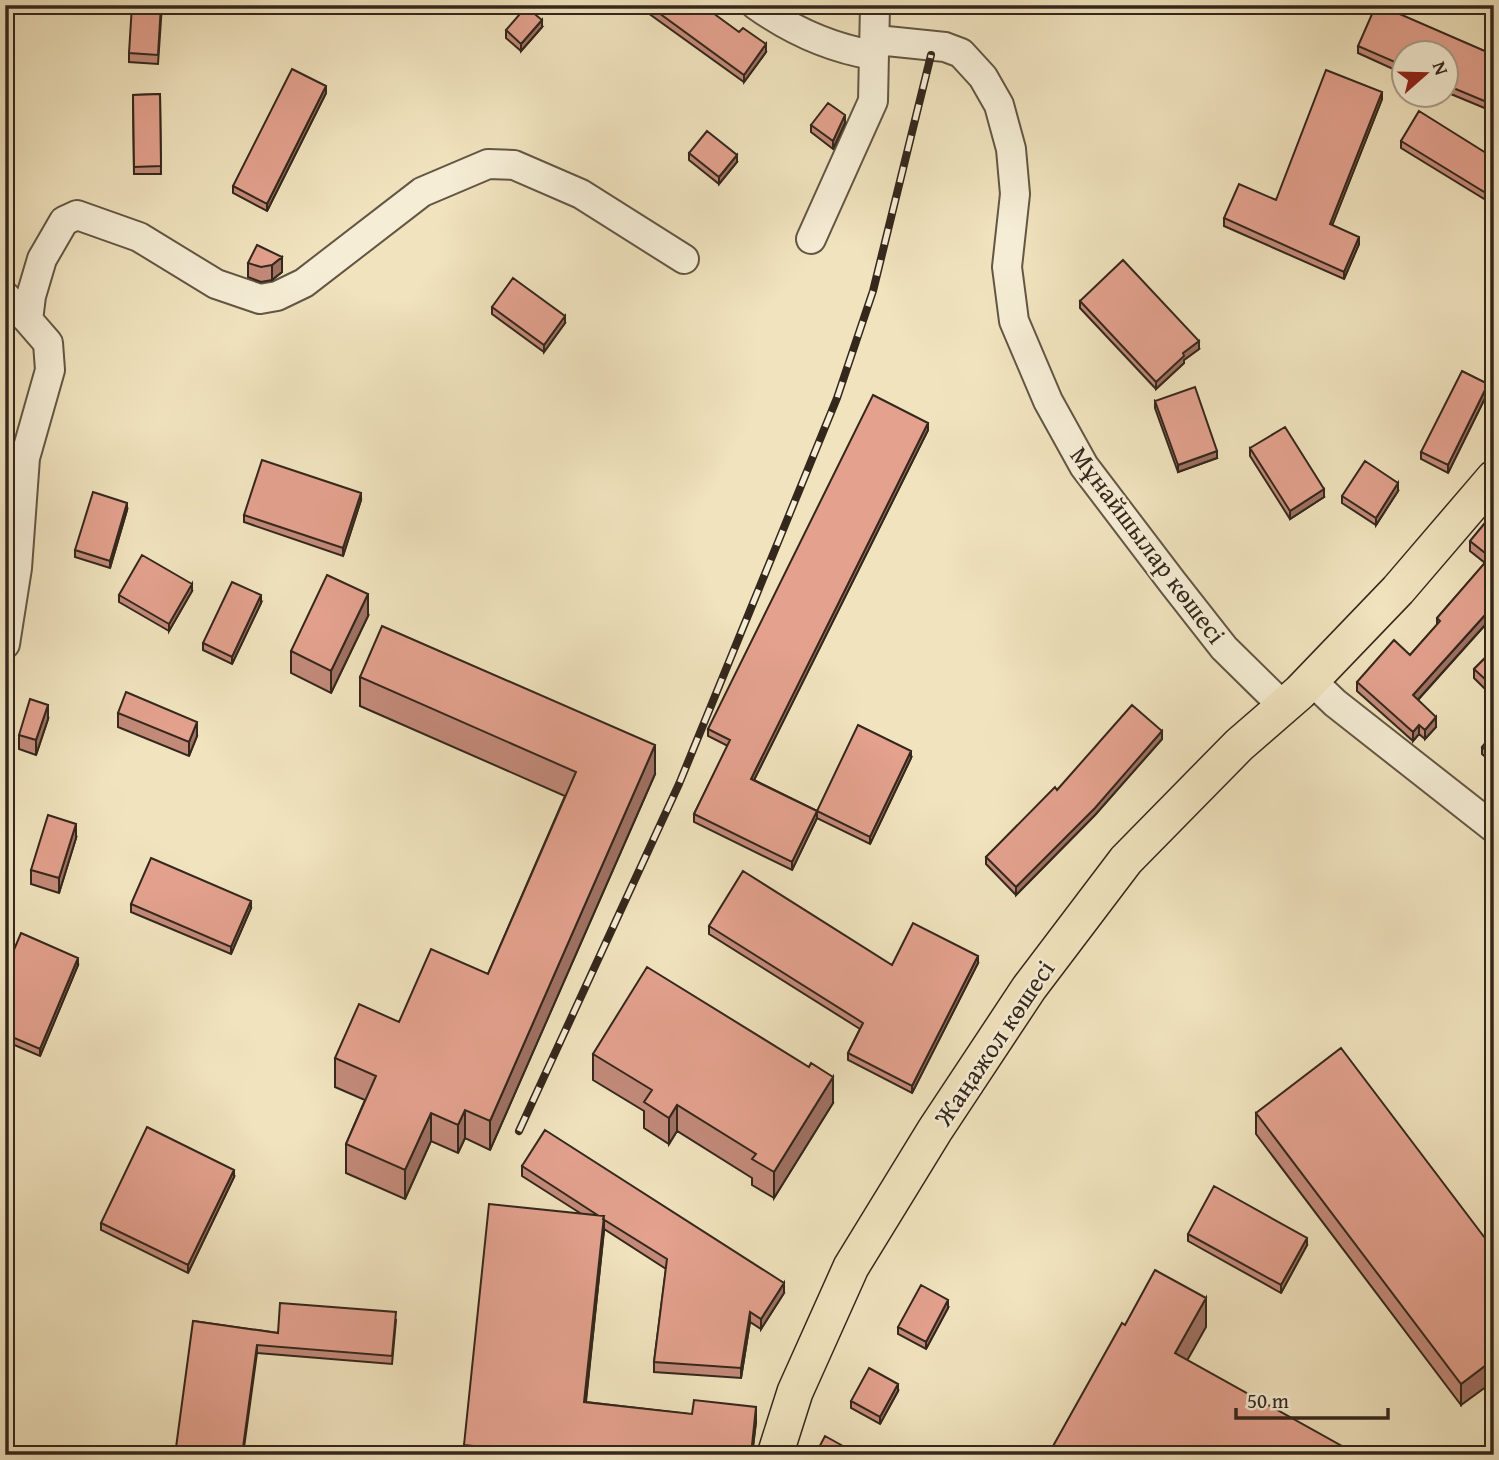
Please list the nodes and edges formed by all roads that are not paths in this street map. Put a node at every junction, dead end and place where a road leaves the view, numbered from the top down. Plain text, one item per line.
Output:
1 (756, 5) edge
2 (875, 5) edge
3 (875, 48) junction
4 (811, 239) dead end
5 (684, 259) dead end
6 (21, 304) edge
7 (1494, 478) edge
8 (5, 644) edge
9 (1298, 693) junction
10 (1494, 828) edge
11 (775, 1455) edge

1 - 3 street, Мұнайшылар көшесі
2 - 3 street
3 - 4 street
3 - 9 street, Мұнайшылар көшесі
5 - 6 street
6 - 8 street
7 - 9 main road, Жаңажол көшесі
9 - 10 street, Мұнайшылар көшесі
9 - 11 main road, Жаңажол көшесі

